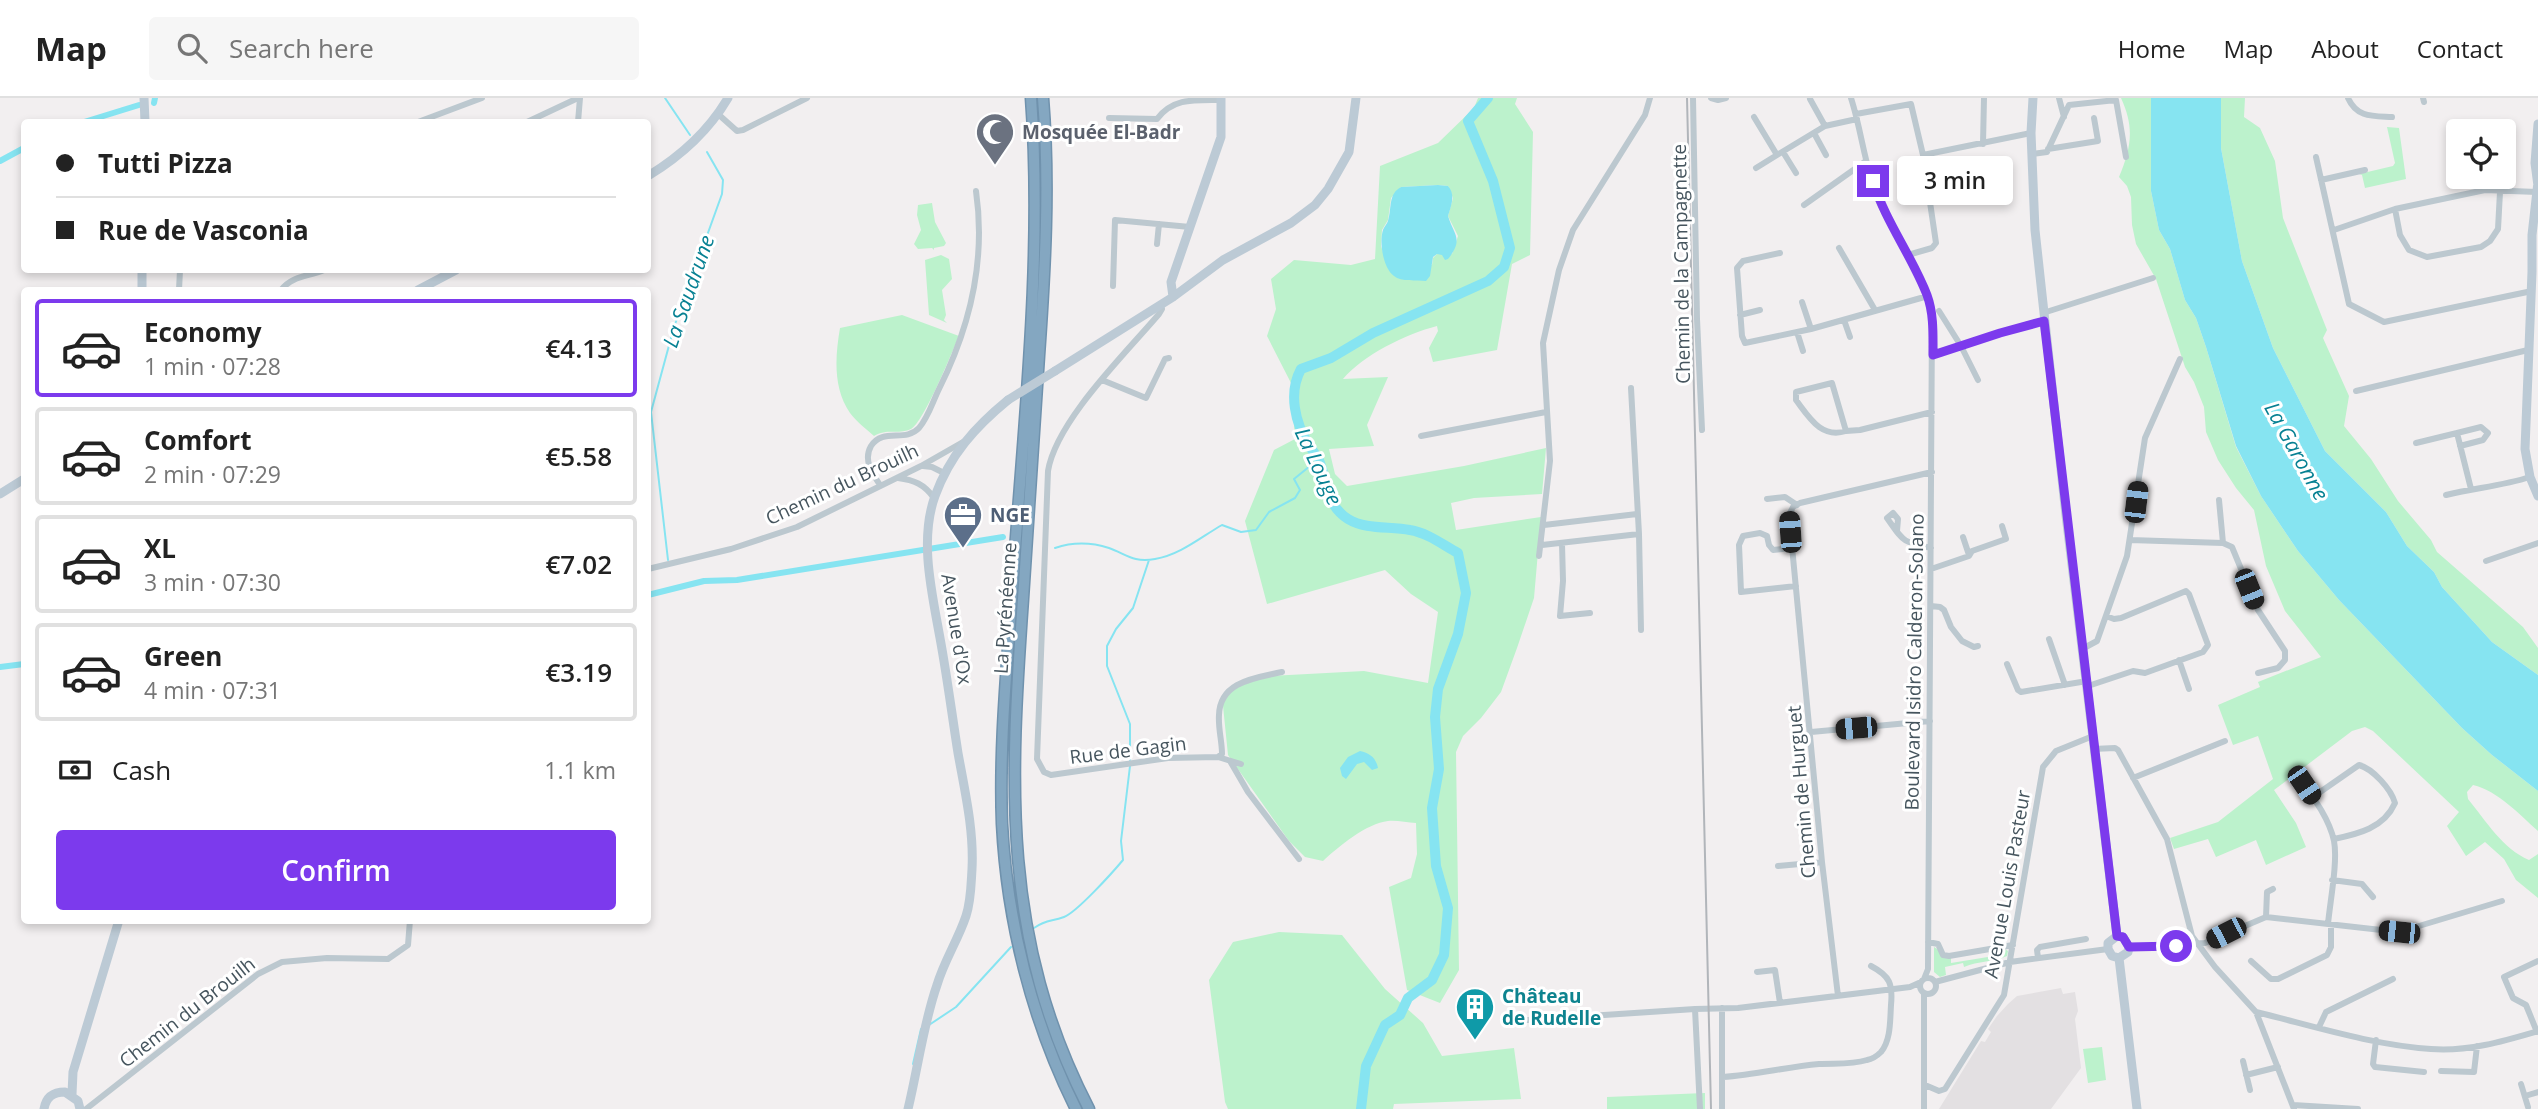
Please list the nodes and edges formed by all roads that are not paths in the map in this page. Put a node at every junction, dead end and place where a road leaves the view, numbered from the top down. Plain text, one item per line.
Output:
1 (144, 98) edge
2 (482, 98) edge
3 (579, 98) edge
4 (728, 98) edge
5 (807, 98) edge
6 (1031, 98) edge
7 (1043, 98) edge
8 (1356, 98) edge
9 (1650, 98) edge
10 (1693, 98) edge
11 (1711, 98) edge
12 (1726, 98) edge
13 (1851, 98) edge
14 (1984, 98) edge
15 (2033, 98) edge
16 (2059, 98) edge
17 (2348, 98) edge
18 (1221, 99) edge
19 (1810, 99) edge
20 (718, 114) junction
21 (1857, 116) junction
22 (1754, 117) dead end
23 (2064, 117) junction
24 (2392, 117) dead end
25 (1109, 118) dead end
26 (2094, 118) dead end
27 (145, 119) edge
28 (426, 119) edge
29 (534, 119) edge
30 (578, 119) edge
31 (2538, 124) edge
32 (1825, 126) junction
33 (2031, 133) junction
34 (1814, 134) junction
35 (1983, 144) junction
36 (2048, 149) junction
37 (1780, 154) junction
38 (2032, 154) junction
39 (1826, 155) dead end
40 (1923, 155) junction
41 (2126, 157) dead end
42 (2316, 157) dead end
43 (1866, 161) junction
44 (1756, 168) dead end
45 (2365, 170) dead end
46 (1796, 173) dead end
47 (651, 174) edge
48 (2321, 180) junction
49 (2538, 187) edge
50 (976, 191) dead end
51 (2500, 192) junction
52 (1804, 205) dead end
53 (2395, 209) junction
54 (1159, 224) junction
55 (1191, 227) junction
56 (2334, 230) junction
57 (1157, 244) dead end
58 (1839, 248) dead end
59 (1780, 253) dead end
60 (1908, 255) junction
61 (318, 273) edge
62 (450, 273) edge
63 (2153, 278) dead end
64 (1113, 286) dead end
65 (284, 287) edge
66 (424, 287) edge
67 (2532, 291) junction
68 (1928, 296) junction
69 (1173, 297) junction
70 (1802, 302) dead end
71 (1161, 305) junction
72 (1760, 310) dead end
73 (1875, 310) junction
74 (1939, 311) dead end
75 (1740, 315) junction
76 (2044, 317) junction
77 (1843, 320) junction
78 (1811, 329) junction
79 (1797, 332) junction
80 (1850, 337) dead end
81 (1961, 346) junction
82 (2528, 350) junction
83 (1803, 351) dead end
84 (1933, 355) junction
85 (1169, 358) dead end
86 (2180, 359) dead end
87 (1102, 380) junction
88 (1978, 380) dead end
89 (1631, 388) dead end
90 (2356, 391) dead end
91 (1546, 412) junction
92 (1932, 412) junction
93 (1702, 430) dead end
94 (1846, 431) junction
95 (2457, 433) junction
96 (1421, 436) dead end
97 (965, 440) junction
98 (2416, 443) dead end
99 (2460, 446) junction
100 (921, 466) junction
101 (1932, 472) junction
102 (943, 477) junction
103 (2530, 477) junction
104 (896, 478) junction
105 (21, 481) edge
106 (880, 485) junction
107 (925, 486) junction
108 (21, 487) edge
109 (2471, 489) junction
110 (2446, 495) dead end
111 (0, 496) edge
112 (2538, 496) edge
113 (934, 498) junction
114 (1767, 499) dead end
115 (2219, 500) dead end
116 (1795, 506) junction
117 (1637, 514) junction
118 (1544, 525) junction
119 (2002, 526) dead end
120 (1897, 531) dead end
121 (1639, 534) junction
122 (1963, 537) dead end
123 (2130, 540) junction
124 (2223, 542) junction
125 (2538, 543) edge
126 (1562, 544) junction
127 (1542, 545) junction
128 (1791, 548) junction
129 (1931, 548) junction
130 (1539, 556) dead end
131 (1969, 556) junction
132 (2486, 561) dead end
133 (651, 568) edge
134 (1931, 569) junction
135 (1796, 586) junction
136 (1931, 597) junction
137 (1941, 597) dead end
138 (1931, 606) junction
139 (1590, 613) dead end
140 (2106, 616) junction
141 (1641, 630) dead end
142 (2049, 639) dead end
143 (1978, 646) dead end
144 (2084, 648) junction
145 (2179, 660) junction
146 (2007, 664) dead end
147 (1282, 672) dead end
148 (2258, 673) dead end
149 (2088, 684) junction
150 (2064, 685) junction
151 (2189, 689) dead end
152 (1930, 721) junction
153 (1811, 732) junction
154 (2093, 736) junction
155 (2225, 741) dead end
156 (2093, 748) junction
157 (1218, 757) junction
158 (1230, 761) junction
159 (1241, 764) dead end
160 (2296, 773) dead end
161 (2133, 778) junction
162 (2313, 797) junction
163 (2334, 839) junction
164 (1298, 859) dead end
165 (1822, 862) junction
166 (1778, 866) dead end
167 (2332, 880) junction
168 (2273, 889) dead end
169 (2373, 897) dead end
170 (2502, 901) dead end
171 (2266, 917) junction
172 (117, 924) edge
173 (410, 924) edge
174 (2330, 924) junction
175 (2117, 936) junction
176 (2086, 939) dead end
177 (1928, 942) junction
178 (2196, 943) junction
179 (2013, 946) junction
180 (2129, 947) junction
181 (2108, 949) junction
182 (2038, 958) junction
183 (2119, 958) junction
184 (2251, 961) dead end
185 (2538, 961) edge
186 (2010, 962) junction
187 (1871, 967) dead end
188 (1757, 972) dead end
189 (2393, 979) dead end
190 (1928, 985) junction
191 (1891, 989) junction
192 (1839, 996) junction
193 (1780, 1003) junction
194 (1721, 1008) junction
195 (1695, 1009) junction
196 (2256, 1012) junction
197 (1514, 1021) dead end
198 (2319, 1027) junction
199 (2537, 1031) edge
200 (2376, 1040) junction
201 (2477, 1046) junction
202 (2243, 1061) dead end
203 (2278, 1067) junction
204 (2441, 1071) dead end
205 (73, 1072) junction
206 (2424, 1072) dead end
207 (2246, 1075) junction
208 (1723, 1077) junction
209 (2521, 1084) dead end
210 (1925, 1085) junction
211 (2250, 1090) dead end
212 (2538, 1091) edge
213 (59, 1092) junction
214 (2525, 1096) junction
215 (81, 1104) edge
216 (2294, 1107) edge
217 (2528, 1107) dead end
218 (44, 1109) edge
219 (908, 1109) edge
220 (1076, 1109) edge
221 (1089, 1109) edge
222 (1700, 1109) edge
223 (1722, 1109) edge
224 (1924, 1109) edge
225 (2137, 1109) edge
226 (2344, 1109) edge
227 (2358, 1109) edge

1 - 27 street
2 - 28 street
3 - 29 street
3 - 30 street
4 - 20 street
5 - 20 street
6 - 220 highway, La Pyrénéenne
7 - 221 highway, La Pyrénéenne
8 - 69 street, Avenue d'Ox
9 - 91 street
10 - 93 street, Chemin de la Campagnette
11 - 12 street
13 - 21 street, Boulevard Isidro Calderon-Solano
14 - 35 street
15 - 33 street
16 - 23 street
17 - 24 street
18 - 25 street
18 - 55 street
19 - 32 street
20 - 47 street
21 - 32 street
21 - 40 street
21 - 43 street, Boulevard Isidro Calderon-Solano
22 - 37 street
23 - 36 street
23 - 41 street
26 - 36 street
31 - 49 street
32 - 34 street
33 - 35 street
33 - 38 street
34 - 37 street
34 - 39 street
35 - 40 street
36 - 38 street
37 - 44 street
37 - 46 street
38 - 76 street
40 - 60 street
42 - 48 street
43 - 52 street
43 - 60 street, Boulevard Isidro Calderon-Solano
45 - 48 street
48 - 56 street
49 - 51 street
49 - 67 street
50 - 106 street
51 - 53 street
51 - 53 street
53 - 56 street
54 - 55 street
54 - 57 street
54 - 64 street
55 - 69 street
56 - 67 street
58 - 73 street
59 - 75 street
60 - 68 street, Boulevard Isidro Calderon-Solano
61 - 65 street
62 - 66 street
63 - 76 street
67 - 82 street
68 - 73 street
68 - 84 street, Boulevard Isidro Calderon-Solano
69 - 71 street, Avenue d'Ox
70 - 78 street
71 - 87 street, Rue de Gagin
71 - 97 street, Avenue d'Ox, bridge
72 - 75 street
73 - 77 street
74 - 81 street
75 - 79 street
76 - 81 street
76 - 144 street
77 - 78 street
77 - 80 street
78 - 79 street
79 - 83 street
81 - 84 street
81 - 88 street
82 - 90 street
82 - 103 street
84 - 92 street, Boulevard Isidro Calderon-Solano
85 - 87 street
86 - 123 street
87 - 157 street, Rue de Gagin
89 - 117 street
91 - 96 street
91 - 118 street
92 - 94 street
92 - 101 street, Boulevard Isidro Calderon-Solano
94 - 94 street
95 - 98 street
95 - 99 street
95 - 99 street
97 - 100 street, Chemin du Brouilh
97 - 102 street, Avenue d'Ox
99 - 109 street
100 - 102 street
100 - 104 street, Chemin du Brouilh
101 - 116 street
101 - 129 street, Boulevard Isidro Calderon-Solano
102 - 107 street
102 - 113 street, Avenue d'Ox
103 - 109 street
103 - 112 street
104 - 106 street, Chemin du Brouilh
104 - 107 street
105 - 111 street
106 - 133 street, Chemin du Brouilh
107 - 113 street
108 - 111 street
109 - 110 street
113 - 219 street, Avenue d'Ox
114 - 116 street
115 - 124 street
116 - 128 street, Chemin de Hurguet
117 - 118 street
117 - 121 street
118 - 127 street
119 - 131 street
120 - 129 street
121 - 126 street
121 - 141 street
122 - 131 street
123 - 124 street
123 - 140 street
124 - 148 street
125 - 132 street
126 - 127 street
126 - 139 street
127 - 130 street
128 - 135 street, Chemin de Hurguet
128 - 135 street
129 - 134 street, Boulevard Isidro Calderon-Solano
131 - 134 street
134 - 136 street, Boulevard Isidro Calderon-Solano
135 - 153 street, Chemin de Hurguet
136 - 137 street
136 - 138 street, Boulevard Isidro Calderon-Solano
138 - 143 street
138 - 152 street, Boulevard Isidro Calderon-Solano
140 - 144 street
140 - 145 street
142 - 150 street
144 - 149 street
145 - 149 street
145 - 151 street
146 - 150 street
147 - 157 street
149 - 150 street
149 - 154 street
152 - 153 street
152 - 177 street, Boulevard Isidro Calderon-Solano
153 - 165 street, Chemin de Hurguet
154 - 156 street
154 - 179 street, Avenue Louis Pasteur
155 - 161 street
156 - 161 street
156 - 175 street
157 - 158 street, Rue de Gagin
158 - 159 street, Rue de Gagin
158 - 164 street
160 - 162 street
161 - 178 street
162 - 163 street
162 - 163 street
163 - 167 street
165 - 166 street
165 - 192 street, Chemin de Hurguet
167 - 169 street
167 - 174 street
168 - 171 street
170 - 174 street
171 - 174 street
171 - 178 street
172 - 205 street
173 - 215 street, Chemin du Brouilh
174 - 184 street
175 - 180 street
175 - 181 street
176 - 182 street
177 - 179 street
177 - 190 street, Boulevard Isidro Calderon-Solano
178 - 180 street
178 - 196 street
179 - 186 street, Avenue Louis Pasteur
180 - 183 street
181 - 182 street
181 - 183 street
182 - 186 street
183 - 225 street
185 - 199 street
186 - 190 street
186 - 210 street, Avenue Louis Pasteur
187 - 191 street
188 - 193 street
189 - 198 street
190 - 191 street
190 - 210 street, Boulevard Isidro Calderon-Solano
191 - 192 street
191 - 208 street
192 - 193 street
193 - 194 street
194 - 195 street
194 - 208 street
195 - 197 street
195 - 222 street
196 - 198 street
196 - 203 street
198 - 200 street
199 - 201 street
200 - 201 street
200 - 206 street
201 - 204 street
202 - 207 street
203 - 207 street
203 - 216 street
205 - 213 street
205 - 215 street
207 - 211 street
208 - 223 street
209 - 214 street
210 - 224 street
212 - 214 street
213 - 215 street
213 - 218 street
214 - 217 street
216 - 226 street
226 - 227 street

